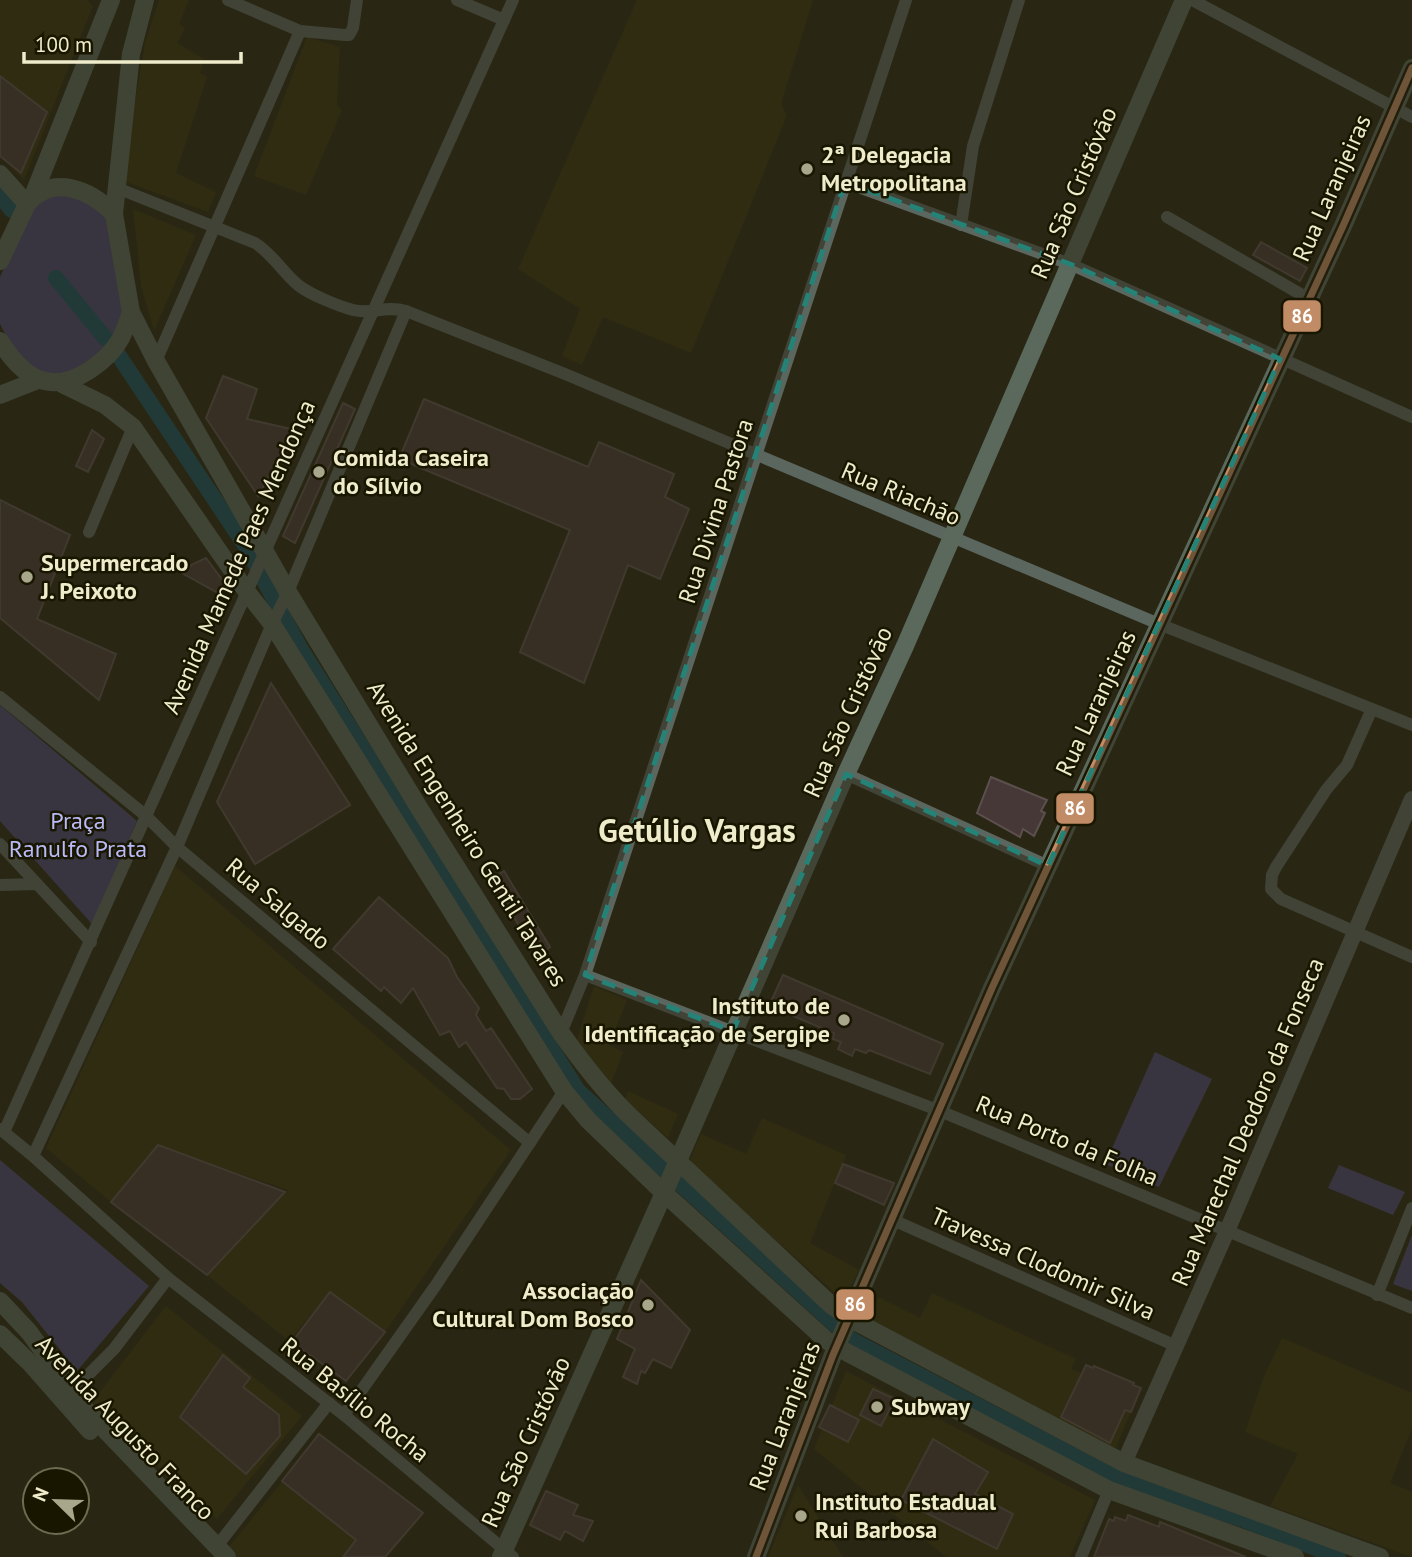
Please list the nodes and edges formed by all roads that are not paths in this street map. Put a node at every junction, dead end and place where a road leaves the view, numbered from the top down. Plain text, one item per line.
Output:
1 (145, 0) edge
2 (228, 0) edge
3 (357, 0) edge
4 (457, 0) edge
5 (513, 0) edge
6 (906, 0) edge
7 (1019, 0) edge
8 (1184, 0) edge
9 (1192, 0) edge
10 (108, 2) edge
11 (504, 20) junction
12 (300, 32) junction
13 (1412, 68) edge
14 (1394, 108) junction
15 (1412, 117) edge
16 (0, 174) edge
17 (845, 182) junction
18 (117, 188) junction
19 (30, 200) junction
20 (114, 214) junction
21 (1167, 217) dead end
22 (961, 225) junction
23 (214, 226) junction
24 (2, 250) edge
25 (1070, 264) junction
26 (1309, 299) junction
27 (406, 311) junction
28 (131, 312) junction
29 (374, 312) junction
30 (0, 341) edge
31 (1280, 359) junction
32 (156, 361) junction
33 (38, 380) junction
34 (62, 384) junction
35 (0, 396) edge
36 (1412, 417) edge
37 (134, 427) junction
38 (756, 456) junction
39 (89, 532) dead end
40 (952, 538) junction
41 (263, 554) junction
42 (248, 589) junction
43 (286, 595) junction
44 (273, 622) junction
45 (1159, 624) junction
46 (0, 697) edge
47 (1371, 711) junction
48 (1412, 725) edge
49 (846, 774) junction
50 (1412, 799) edge
51 (145, 815) junction
52 (0, 844) edge
53 (177, 847) junction
54 (1048, 866) junction
55 (37, 884) junction
56 (0, 885) edge
57 (1355, 932) junction
58 (91, 942) junction
59 (1412, 957) edge
60 (585, 975) junction
61 (733, 1031) junction
62 (561, 1033) junction
63 (564, 1091) junction
64 (940, 1111) junction
65 (2, 1131) edge
66 (530, 1143) junction
67 (33, 1156) junction
68 (677, 1161) junction
69 (665, 1192) junction
70 (1412, 1209) edge
71 (893, 1220) junction
72 (1227, 1231) junction
73 (168, 1278) junction
74 (1377, 1295) junction
75 (0, 1301) edge
76 (1412, 1308) edge
77 (849, 1319) junction
78 (0, 1334) edge
79 (839, 1344) junction
80 (1177, 1346) junction
81 (73, 1391) junction
82 (328, 1403) junction
83 (344, 1415) junction
84 (1124, 1463) junction
85 (1109, 1490) junction
86 (219, 1553) edge
87 (506, 1555) edge
88 (756, 1557) edge
89 (1081, 1557) edge
90 (1295, 1557) edge
91 (1380, 1557) edge

1 - 18 main road, Avenida Engenheiro Gentil Tavares
2 - 12 street
3 - 12 street
4 - 11 street
5 - 11 street, Avenida Mamede Paes Mendonça
6 - 17 street, Rua Divina Pastora
7 - 22 street
8 - 25 main road, Rua São Cristóvão
9 - 14 street
10 - 19 main road
11 - 29 street, Avenida Mamede Paes Mendonça
12 - 23 street
13 - 14 main road, Rua Laranjeiras
14 - 15 street
14 - 26 main road, Rua Laranjeiras
16 - 19 main road
17 - 22 street
17 - 38 street, Rua Divina Pastora
18 - 20 main road, Avenida Engenheiro Gentil Tavares
18 - 23 street, Rua Riachão
19 - 20 main road
19 - 24 main road
20 - 28 main road, Avenida Engenheiro Gentil Tavares
21 - 26 street
22 - 25 street
23 - 29 street, Rua Riachão
23 - 32 street
25 - 31 street
25 - 40 main road, Rua São Cristóvão
26 - 31 main road, Rua Laranjeiras
27 - 29 street, Rua Riachão
27 - 38 street, Rua Riachão
27 - 43 street
28 - 32 main road, Avenida Engenheiro Gentil Tavares
28 - 34 main road
29 - 41 street, Avenida Mamede Paes Mendonça
30 - 33 main road
31 - 36 street
31 - 45 main road, Rua Laranjeiras
32 - 41 main road, Avenida Engenheiro Gentil Tavares
33 - 34 main road
33 - 35 main road
34 - 37 main road
37 - 39 street
37 - 42 main road
38 - 40 street, Rua Riachão
38 - 60 street, Rua Divina Pastora
40 - 45 street, Rua Riachão
40 - 49 main road, Rua São Cristóvão
41 - 42 street, Avenida Mamede Paes Mendonça
41 - 43 main road, Avenida Engenheiro Gentil Tavares
42 - 44 main road
42 - 51 street, Avenida Mamede Paes Mendonça
43 - 44 street
43 - 62 main road, Avenida Engenheiro Gentil Tavares
44 - 53 street
44 - 63 main road
45 - 47 street, Rua Riachão
45 - 54 main road, Rua Laranjeiras
46 - 51 street, Rua Salgado
47 - 48 street, Rua Riachão
47 - 57 street
49 - 54 street
49 - 61 main road, Rua São Cristóvão
50 - 57 street, Rua Marechal Deodoro da Fonseca
51 - 53 street, Rua Salgado
51 - 58 street, Avenida Mamede Paes Mendonça
52 - 55 street
53 - 66 street, Rua Salgado
53 - 67 street
54 - 64 main road, Rua Laranjeiras
55 - 56 street
55 - 58 street
57 - 59 street
57 - 72 street, Rua Marechal Deodoro da Fonseca
58 - 65 street, Avenida Mamede Paes Mendonça
60 - 61 street, Rua Porto da Folha
60 - 62 street, Rua Divina Pastora
61 - 64 street, Rua Porto da Folha
61 - 68 main road, Rua São Cristóvão
62 - 68 main road, Avenida Engenheiro Gentil Tavares
63 - 66 street
63 - 69 main road
64 - 71 main road, Rua Laranjeiras
64 - 72 street, Rua Porto da Folha
65 - 67 street, Rua Basílio Rocha
66 - 83 street
67 - 73 street, Rua Basílio Rocha
68 - 69 main road, Rua São Cristóvão
68 - 77 main road, Avenida Engenheiro Gentil Tavares
69 - 79 main road
69 - 87 main road, Rua São Cristóvão
70 - 74 street
71 - 77 main road, Rua Laranjeiras
71 - 80 street, Travessa Clodomir Silva
72 - 74 street, Rua Porto da Folha
72 - 80 street, Rua Marechal Deodoro da Fonseca
73 - 81 street
73 - 82 street, Rua Basílio Rocha
74 - 76 street, Rua Porto da Folha
75 - 81 main road, Avenida Augusto Franco
77 - 79 main road, Rua Laranjeiras
77 - 84 main road, Avenida Engenheiro Gentil Tavares
78 - 86 main road, Avenida Augusto Franco
79 - 85 main road
79 - 88 main road, Rua Laranjeiras
80 - 84 street, Rua Marechal Deodoro da Fonseca
81 - 86 main road, Avenida Augusto Franco
82 - 83 street, Rua Basílio Rocha
82 - 86 street
83 - 87 street, Rua Basílio Rocha
84 - 91 main road, Avenida Engenheiro Gentil Tavares
85 - 89 street
85 - 90 main road

